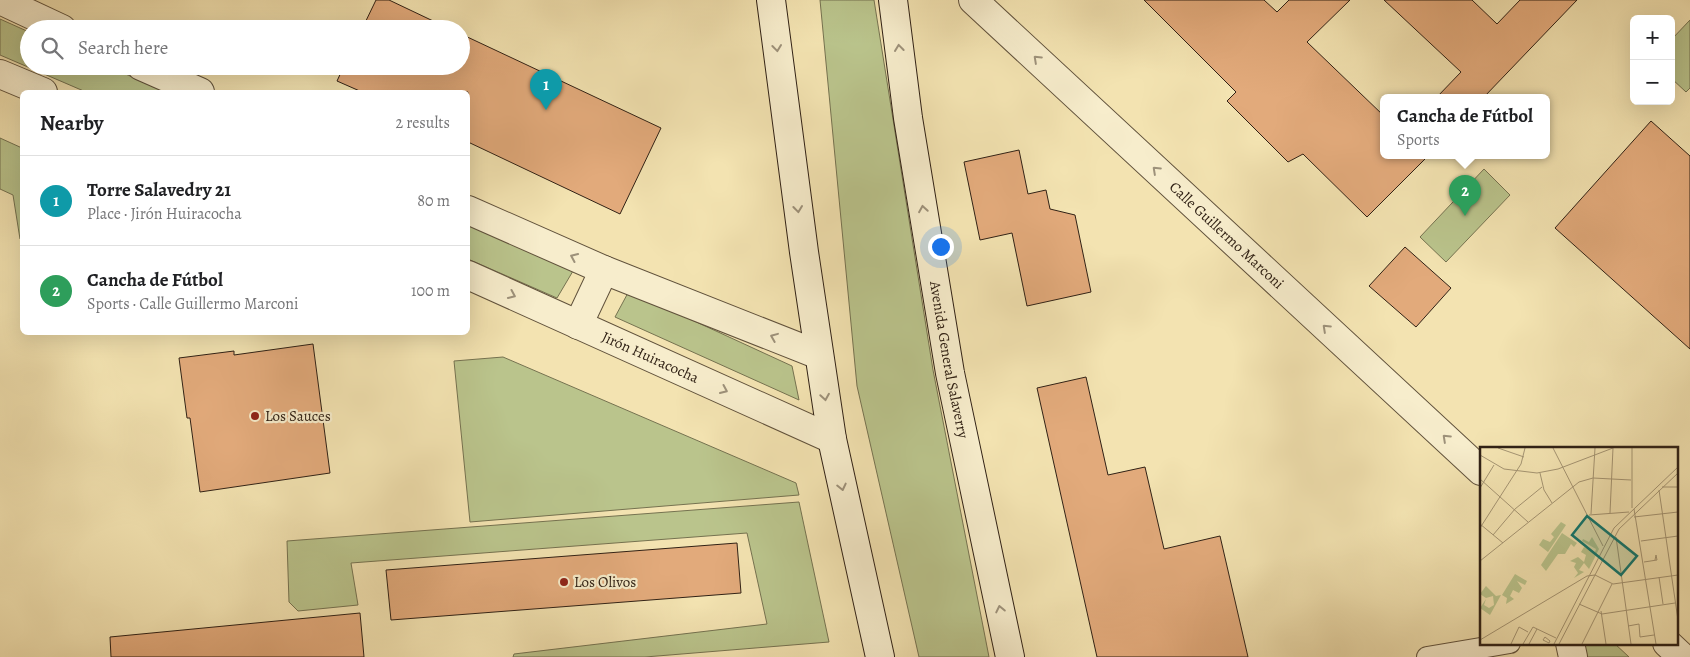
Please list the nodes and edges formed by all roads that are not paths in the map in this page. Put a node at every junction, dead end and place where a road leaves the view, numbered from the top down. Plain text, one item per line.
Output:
1 (0, 0) edge
2 (771, 0) edge
3 (893, 0) edge
4 (973, 0) edge
5 (43, 20) edge
6 (0, 74) edge
7 (161, 75) edge
8 (38, 90) edge
9 (195, 90) edge
10 (470, 211) edge
11 (604, 270) junction
12 (470, 276) edge
13 (578, 325) junction
14 (819, 355) junction
15 (832, 439) junction
16 (1480, 470) edge
17 (1504, 644) edge
18 (1570, 644) edge
19 (1668, 644) edge
20 (880, 657) edge
21 (1010, 657) edge
22 (1426, 657) edge
23 (1573, 657) edge
24 (1682, 657) edge

1 - 5 street
2 -> 14 street
21 -> 3 street, Avenida General Salaverry
16 -> 4 street, Calle Guillermo Marconi
6 - 8 street
7 - 9 street
11 -> 10 street
11 - 13 street
14 -> 11 street
12 -> 13 street, Jirón Huiracocha
13 -> 15 street, Jirón Huiracocha
14 -> 15 street
15 -> 20 street
17 - 22 lane
18 - 23 street
19 - 24 street

